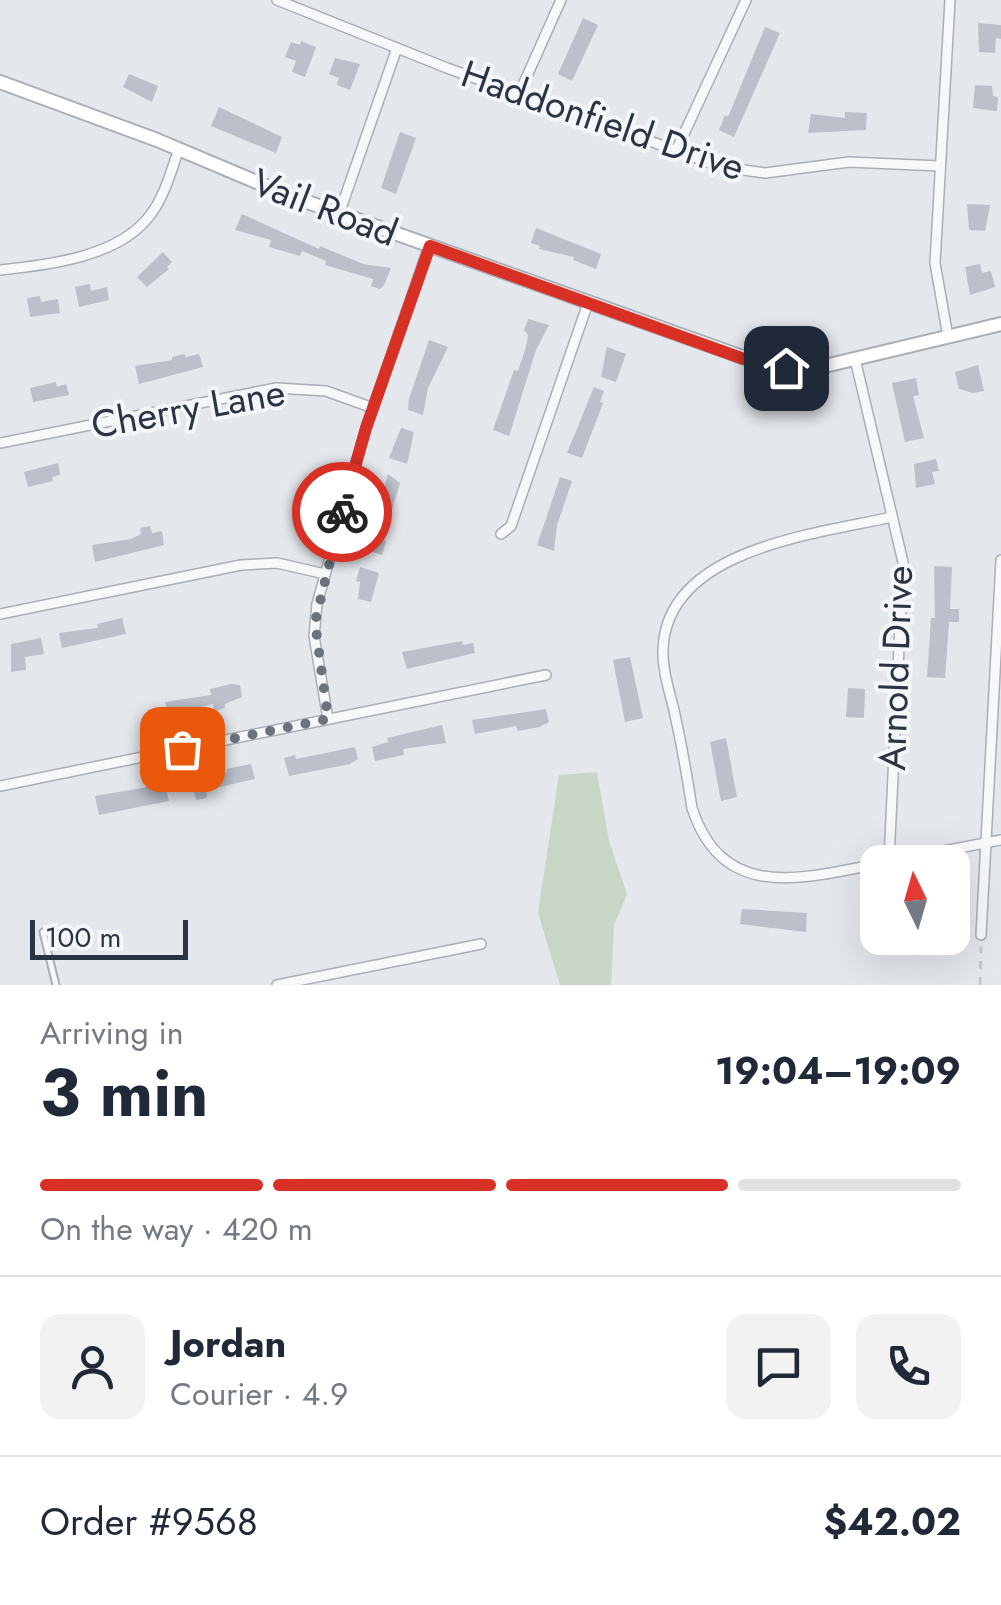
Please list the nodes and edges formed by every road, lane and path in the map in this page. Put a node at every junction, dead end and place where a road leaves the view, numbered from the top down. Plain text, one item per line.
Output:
1 (277, 0) edge
2 (562, 0) edge
3 (746, 0) edge
4 (950, 0) edge
5 (397, 48) junction
6 (0, 82) edge
7 (519, 94) junction
8 (178, 149) junction
9 (676, 151) junction
10 (940, 166) junction
11 (339, 214) junction
12 (430, 246) junction
13 (0, 270) edge
14 (588, 303) junction
15 (1001, 324) edge
16 (948, 337) junction
17 (855, 360) junction
18 (374, 408) junction
19 (0, 444) edge
20 (892, 517) junction
21 (501, 534) dead end
22 (1001, 560) edge
23 (325, 574) junction
24 (0, 614) edge
25 (546, 674) dead end
26 (328, 719) junction
27 (0, 786) edge
28 (1001, 840) edge
29 (985, 843) junction
30 (884, 845) edge
31 (970, 846) edge
32 (860, 866) edge
33 (43, 932) dead end
34 (981, 936) joint
35 (480, 944) dead end
36 (56, 985) edge
37 (277, 985) edge
38 (980, 985) edge

1 - 5 street, Haddonfield Drive
2 - 7 street
3 - 9 street
4 - 10 street
5 - 7 street, Haddonfield Drive
5 - 11 street
6 - 8 street, Vail Road
7 - 9 street, Haddonfield Drive
8 - 11 street, Vail Road
8 - 13 street
9 - 10 street, Haddonfield Drive
10 - 16 street
11 - 12 street, Vail Road
12 - 14 street, Vail Road
12 - 18 street
14 - 17 street, Vail Road
14 - 21 street
15 - 16 street, Vail Road
16 - 17 street, Vail Road
17 - 20 street, Arnold Drive
18 - 19 street, Cherry Lane
18 - 23 street
20 - 30 street, Arnold Drive
20 - 32 street
22 - 29 street
23 - 24 street
23 - 26 street
25 - 26 street
26 - 27 street
28 - 29 street
29 - 31 street
29 - 34 street
33 - 36 lane
34 - 38 path
35 - 37 street

